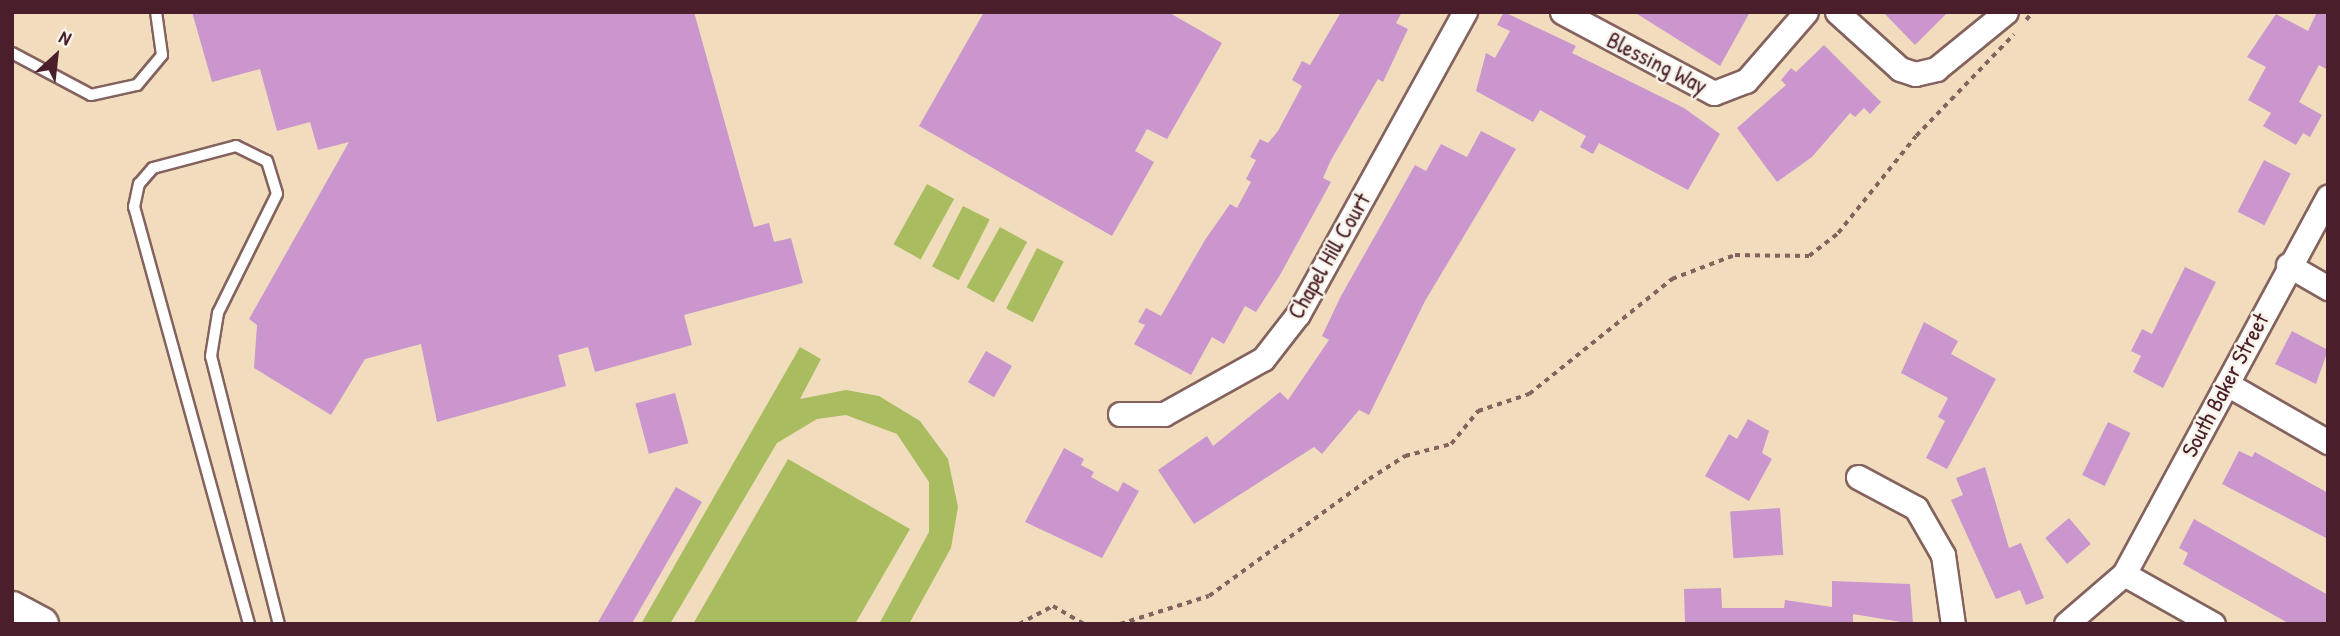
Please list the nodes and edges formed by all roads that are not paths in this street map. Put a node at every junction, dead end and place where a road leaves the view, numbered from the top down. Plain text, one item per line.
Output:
1 (156, 12) edge
2 (1465, 12) edge
3 (1562, 12) edge
4 (1806, 12) edge
5 (1837, 12) edge
6 (2006, 12) edge
7 (12, 53) edge
8 (2328, 197) edge
9 (2288, 265) junction
10 (2328, 288) edge
11 (2227, 384) junction
12 (1120, 414) dead end
13 (2328, 442) edge
14 (1858, 477) dead end
15 (2124, 574) junction
16 (12, 608) edge
17 (42, 624) edge
18 (249, 624) edge
19 (279, 624) edge
20 (1953, 624) edge
21 (2066, 624) edge
22 (2213, 624) edge

1 - 7 lane
2 - 12 street, Chapel Hill Court
3 - 4 street, Blessing Way
5 - 6 street
8 - 9 street, South Baker Street
9 - 10 street
9 - 11 street, South Baker Street
11 - 13 street
11 - 15 street, South Baker Street
14 - 20 street
15 - 21 street
15 - 22 street
16 - 17 main road
18 - 19 lane

